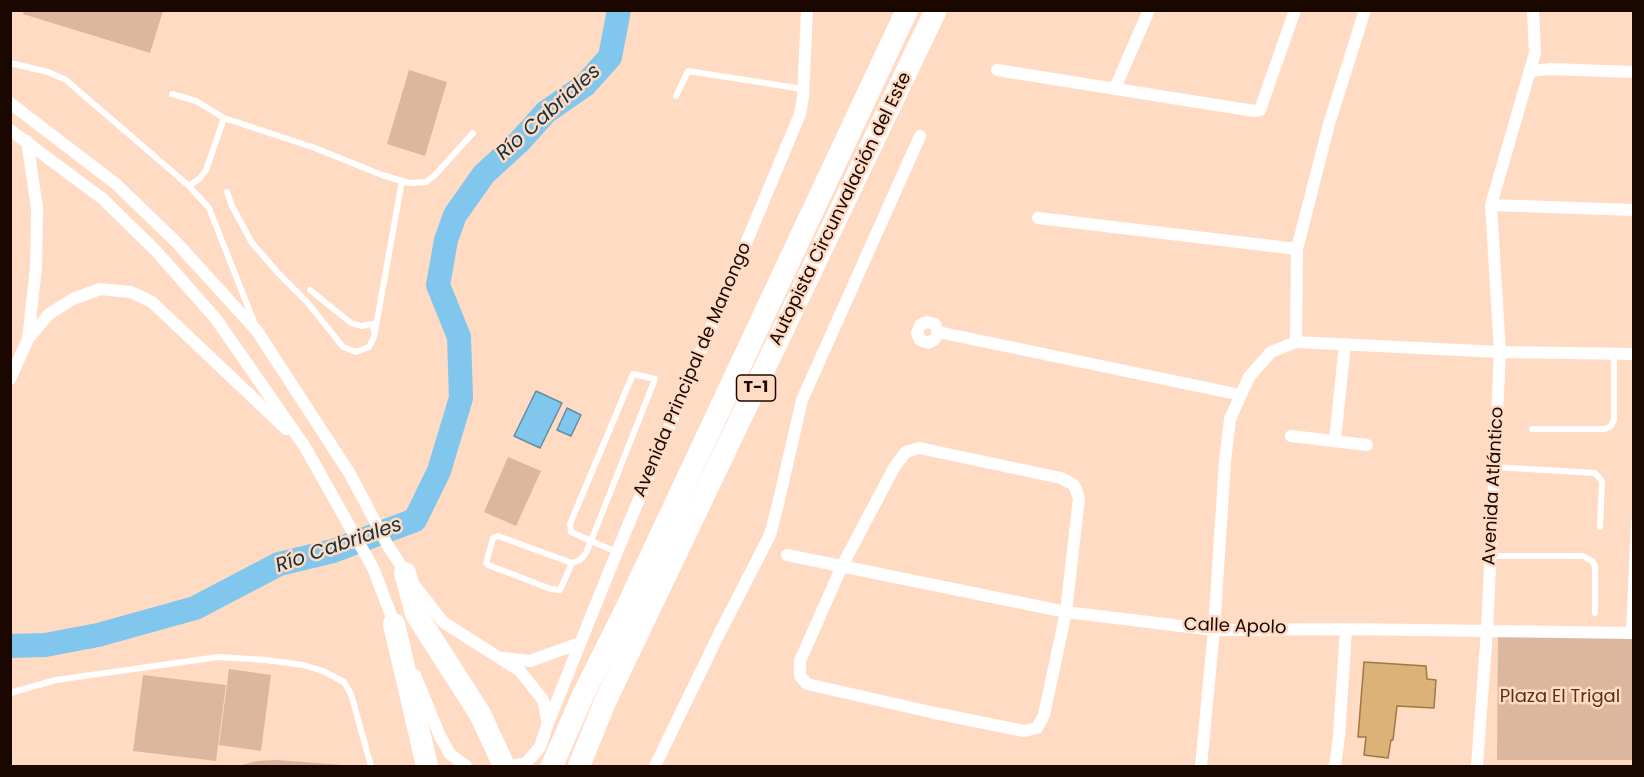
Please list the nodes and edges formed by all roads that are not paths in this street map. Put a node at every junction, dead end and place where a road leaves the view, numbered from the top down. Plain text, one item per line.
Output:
1 (807, 10) edge
2 (907, 10) edge
3 (936, 10) edge
4 (1149, 10) edge
5 (1295, 10) edge
6 (1365, 10) edge
7 (1533, 10) edge
8 (10, 63) edge
9 (997, 69) dead end
10 (1531, 71) junction
11 (1634, 72) edge
12 (1115, 88) junction
13 (804, 89) junction
14 (172, 94) dead end
15 (676, 96) dead end
16 (10, 103) edge
17 (224, 118) junction
18 (10, 130) edge
19 (473, 133) dead end
20 (920, 136) dead end
21 (27, 141) junction
22 (402, 182) junction
23 (189, 186) junction
24 (227, 192) dead end
25 (1491, 205) junction
26 (1634, 210) edge
27 (1038, 218) dead end
28 (1297, 249) junction
29 (310, 290) dead end
30 (257, 331) junction
31 (938, 332) dead end
32 (374, 337) junction
33 (28, 339) junction
34 (1296, 342) junction
35 (1345, 344) junction
36 (1500, 352) junction
37 (1614, 353) junction
38 (1634, 354) edge
39 (10, 379) edge
40 (1241, 394) junction
41 (1532, 429) dead end
42 (1292, 436) dead end
43 (1335, 440) junction
44 (1366, 445) dead end
45 (305, 447) junction
46 (1495, 467) junction
47 (1634, 521) edge
48 (1600, 527) dead end
49 (591, 541) junction
50 (617, 552) junction
51 (787, 555) dead end
52 (1491, 556) junction
53 (572, 563) junction
54 (842, 566) junction
55 (405, 573) junction
56 (1066, 612) junction
57 (1595, 613) dead end
58 (394, 624) junction
59 (1346, 629) junction
60 (1214, 630) junction
61 (1487, 630) junction
62 (1631, 633) edge
63 (580, 643) junction
64 (497, 657) junction
65 (10, 693) edge
66 (548, 723) junction
67 (371, 766) edge
68 (427, 766) edge
69 (466, 766) edge
70 (504, 766) edge
71 (512, 766) edge
72 (552, 766) edge
73 (579, 766) edge
74 (656, 766) edge
75 (1201, 766) edge
76 (1335, 766) edge
77 (1477, 766) edge

1 - 13 street, Avenida Principal de Manongo
2 - 72 highway, Autopista Circunvalación del Este / T-1
3 - 73 highway, Autopista Circunvalación del Este / T-1
4 - 12 street
5 - 12 street
6 - 28 street
7 - 10 street
8 - 23 lane
9 - 12 street
10 - 11 street
10 - 25 street
13 - 15 lane
13 - 50 street, Avenida Principal de Manongo
14 - 17 lane
16 - 30 street
17 - 22 lane
17 - 23 lane
18 - 21 street
19 - 22 lane
20 - 74 street
21 - 33 street
21 - 45 street
22 - 32 lane
23 - 30 lane
24 - 32 lane
25 - 26 street
25 - 36 street, Avenida Atlántico
27 - 28 street
28 - 34 street
29 - 32 lane
30 - 55 street
31 - 40 street
33 - 39 street
33 - 45 street
34 - 35 street
34 - 40 street
35 - 36 street
35 - 43 street
36 - 37 street
36 - 46 street, Avenida Atlántico
37 - 38 street
37 - 41 lane
40 - 60 street
42 - 43 street
43 - 44 street
45 - 58 street
46 - 48 lane
46 - 52 street, Avenida Atlántico
47 - 62 lane
49 - 49 lane
49 - 50 lane
49 - 53 lane
50 - 63 street, Avenida Principal de Manongo
51 - 54 street, Calle Apolo
52 - 57 lane
52 - 61 street, Avenida Atlántico
53 - 53 lane
54 - 56 street, Calle Apolo
54 - 56 street
54 - 56 street
55 - 64 street
55 - 70 highway
56 - 60 street, Calle Apolo
58 - 68 highway
58 - 69 street
59 - 60 street, Calle Apolo
59 - 61 street, Calle Apolo
59 - 76 street
60 - 75 street
61 - 62 street, Calle Apolo
61 - 77 street, Avenida Atlántico
63 - 64 street
63 - 66 street, Avenida Principal de Manongo
64 - 66 street
65 - 67 lane
66 - 71 street, Avenida Principal de Manongo

